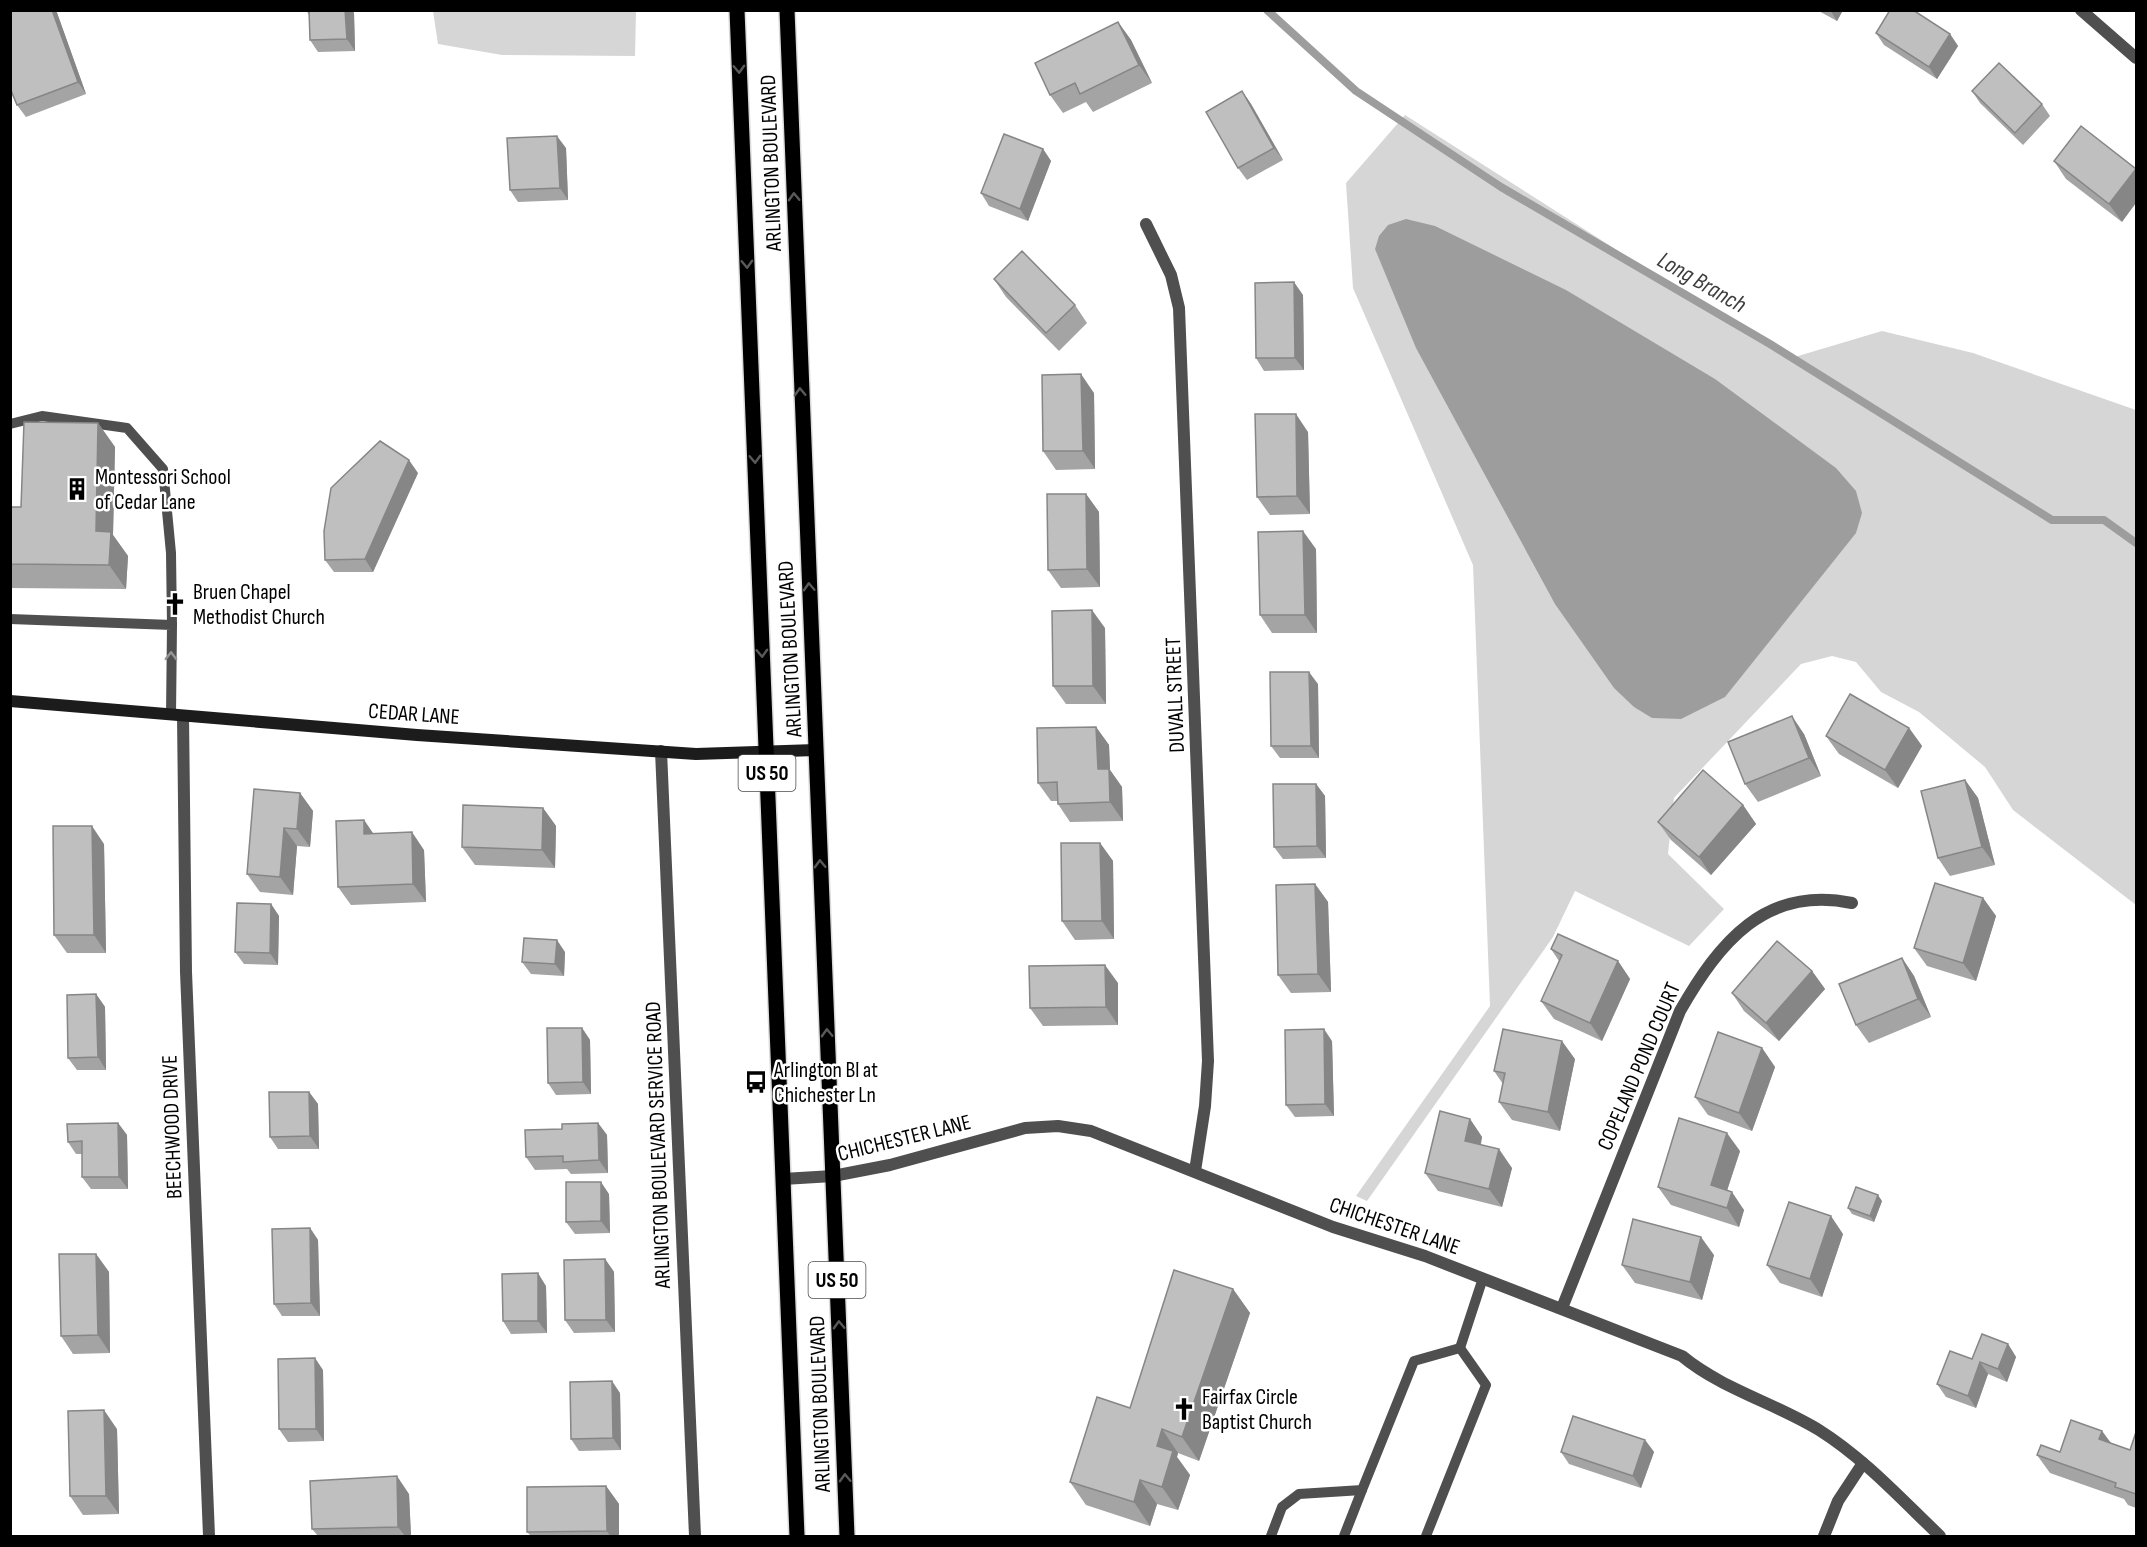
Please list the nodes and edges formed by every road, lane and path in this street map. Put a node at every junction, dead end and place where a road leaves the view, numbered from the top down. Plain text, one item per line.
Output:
1 (737, 10) edge
2 (787, 10) edge
3 (2080, 10) edge
4 (2136, 58) edge
5 (1146, 224) dead end
6 (10, 424) edge
7 (10, 619) edge
8 (172, 625) junction
9 (10, 701) edge
10 (177, 715) junction
11 (816, 750) junction
12 (661, 751) junction
13 (766, 752) junction
14 (1852, 903) dead end
15 (1195, 1171) junction
16 (833, 1176) junction
17 (783, 1179) junction
18 (1483, 1278) junction
19 (1562, 1308) junction
20 (1460, 1348) junction
21 (1863, 1463) junction
22 (1362, 1490) junction
23 (209, 1536) edge
24 (695, 1536) edge
25 (797, 1536) edge
26 (847, 1536) edge
27 (1271, 1536) edge
28 (1344, 1536) edge
29 (1426, 1536) edge
30 (1824, 1536) edge
31 (1941, 1536) edge

1 -> 13 main road, ARLINGTON BOULEVARD / US 50
11 -> 2 main road, ARLINGTON BOULEVARD / US 50
3 - 4 street
5 - 15 street, DUVALL STREET
6 - 8 lane
7 - 8 lane
10 -> 8 lane
9 - 10 main road, CEDAR LANE
10 - 12 main road, CEDAR LANE
10 - 23 street, BEECHWOOD DRIVE
11 - 13 main road, CEDAR LANE
16 -> 11 main road, ARLINGTON BOULEVARD / US 50
12 - 13 main road, CEDAR LANE
12 - 24 street, ARLINGTON BOULEVARD SERVICE ROAD
13 - 17 main road, ARLINGTON BOULEVARD / US 50
14 - 19 street, COPELAND POND COURT
15 - 16 street, CHICHESTER LANE
15 - 18 street, CHICHESTER LANE
16 - 17 street, CHICHESTER LANE
26 -> 16 main road, ARLINGTON BOULEVARD / US 50
17 - 25 main road, ARLINGTON BOULEVARD / US 50
18 - 19 street, CHICHESTER LANE
18 - 20 lane
19 - 21 street, CHICHESTER LANE
20 - 22 lane
20 - 29 lane
21 - 30 street
21 - 31 street, CHICHESTER LANE
22 - 27 lane
22 - 28 lane

